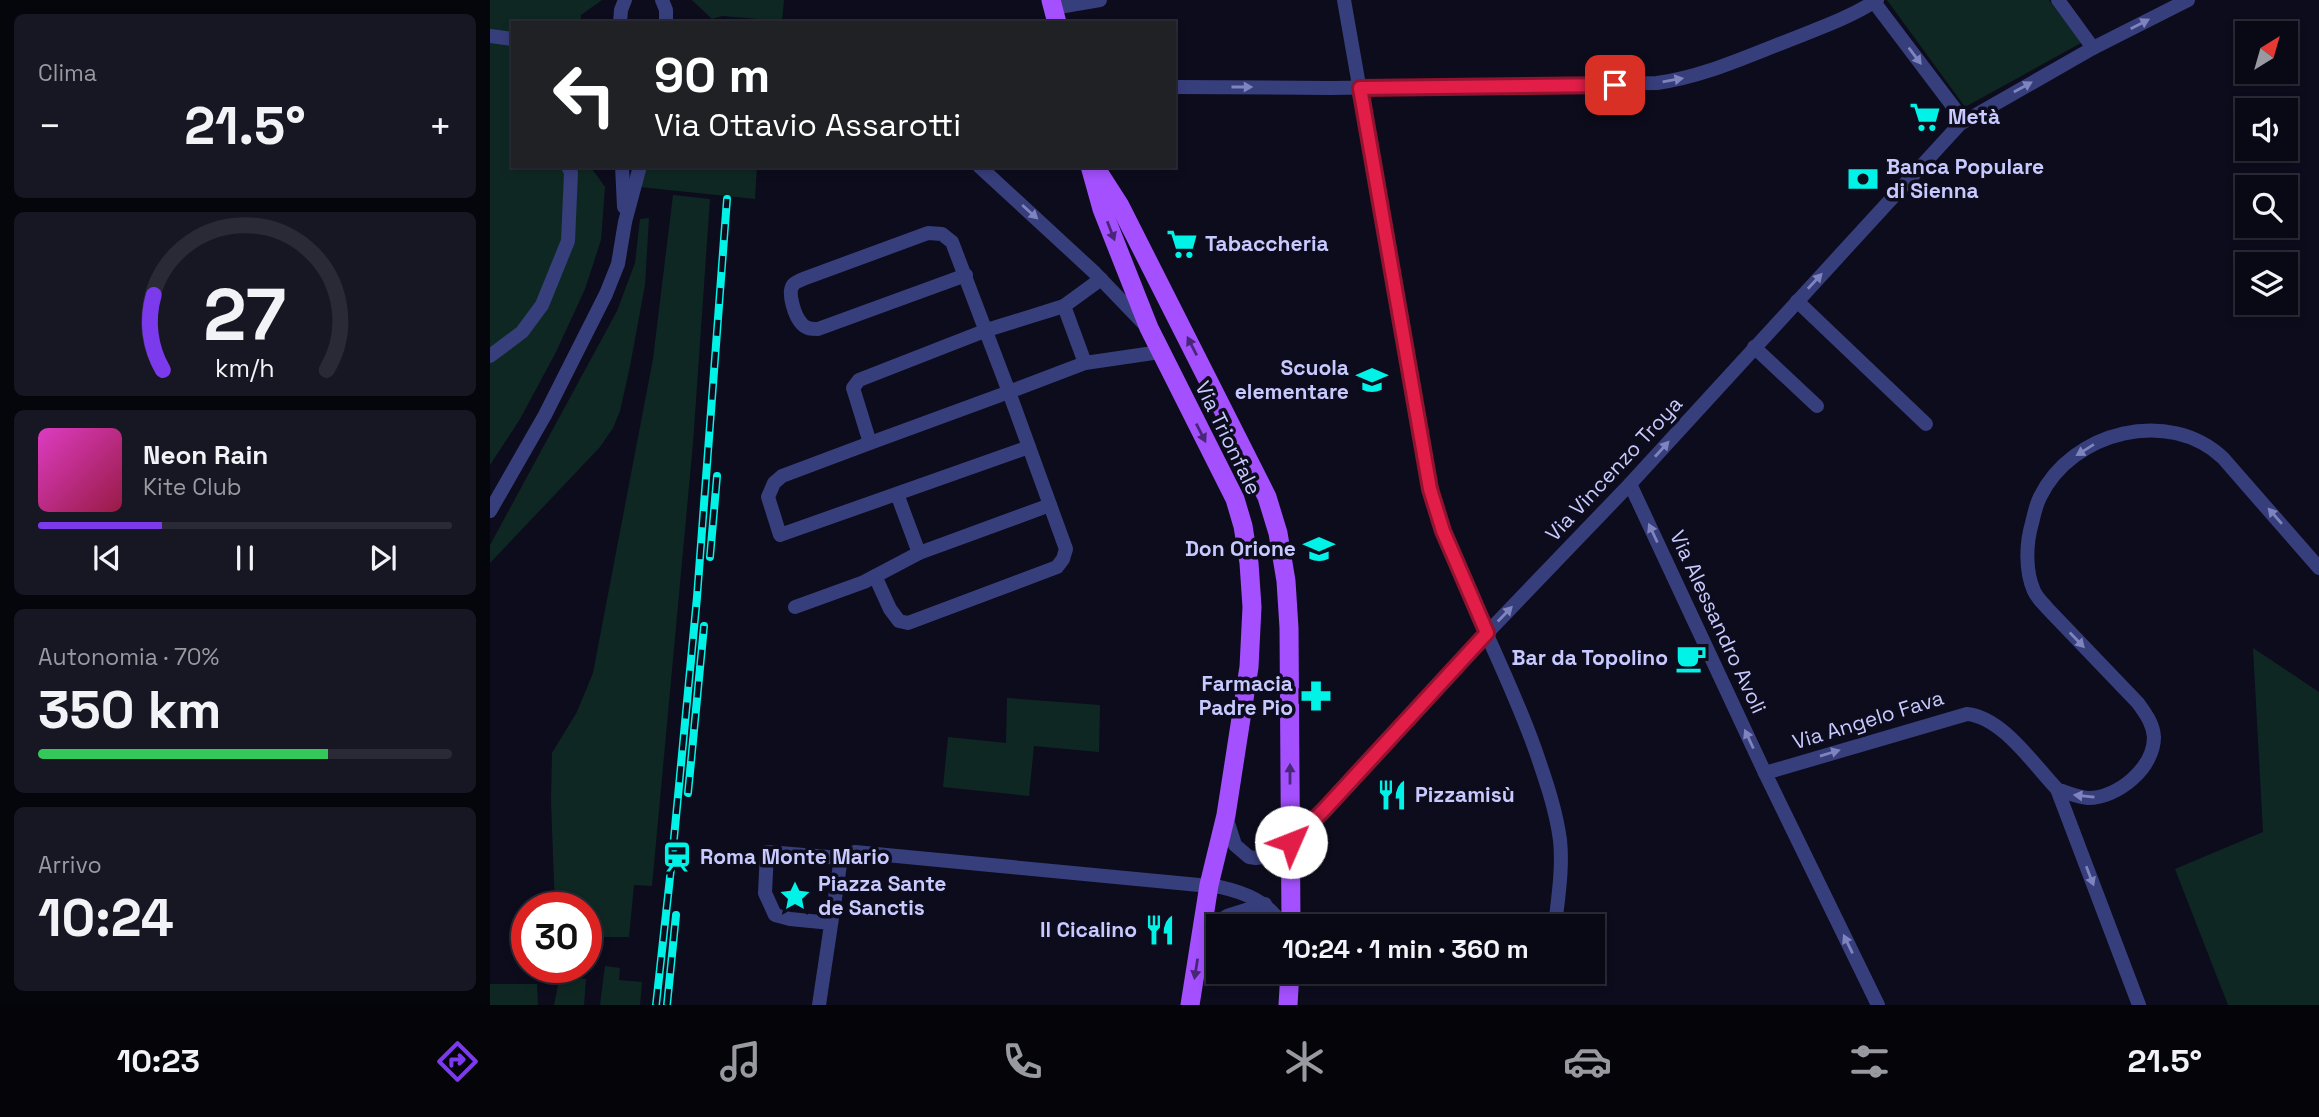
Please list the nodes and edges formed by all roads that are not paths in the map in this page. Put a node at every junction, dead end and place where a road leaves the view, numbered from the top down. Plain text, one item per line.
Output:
1 (625, 0) edge
2 (662, 0) edge
3 (1100, 0) edge
4 (1344, 0) edge
5 (2058, 0) edge
6 (2188, 0) edge
7 (1875, 1) edge
8 (1053, 10) edge
9 (620, 21) edge
10 (666, 21) edge
11 (490, 36) edge
12 (511, 38) edge
13 (2093, 48) junction
14 (1176, 87) edge
15 (1360, 88) junction
16 (1964, 121) junction
17 (569, 168) edge
18 (622, 168) edge
19 (639, 168) edge
20 (981, 168) edge
21 (1092, 168) edge
22 (1094, 168) edge
23 (625, 222) junction
24 (966, 275) junction
25 (1101, 279) junction
26 (1797, 301) junction
27 (1064, 306) junction
28 (1149, 328) junction
29 (987, 330) junction
30 (1754, 347) junction
31 (1160, 352) junction
32 (490, 356) edge
33 (1086, 363) junction
34 (1009, 393) junction
35 (1817, 407) dead end
36 (1926, 424) dead end
37 (870, 443) junction
38 (1029, 447) junction
39 (1630, 484) junction
40 (897, 494) junction
41 (1050, 505) junction
42 (490, 511) edge
43 (919, 553) junction
44 (2319, 568) edge
45 (875, 576) junction
46 (795, 607) dead end
47 (1487, 633) junction
48 (1765, 773) junction
49 (2057, 789) junction
50 (1226, 815) junction
51 (1291, 842) junction
52 (841, 858) junction
53 (1209, 885) junction
54 (1265, 904) junction
55 (1273, 914) edge
56 (1292, 914) edge
57 (1556, 914) edge
58 (831, 923) junction
59 (1202, 933) junction
60 (1289, 984) edge
61 (819, 1005) edge
62 (1190, 1005) edge
63 (1288, 1005) edge
64 (1878, 1005) edge
65 (2138, 1005) edge

1 - 9 street
2 - 10 street
3 - 8 street
4 - 15 street
5 - 13 street
13 -> 6 street, Via Vincenzo Troya
15 -> 7 street
7 -> 16 street
11 - 12 street
16 -> 13 street, Via Vincenzo Troya
14 -> 15 street
15 - 47 street
26 -> 16 street, Via Vincenzo Troya
17 - 32 street
18 - 23 street
19 - 23 street
20 -> 25 street
21 -> 28 main road, Via Trionfale
51 -> 22 main road, Via Trionfale
23 - 42 street
24 - 24 street
24 - 29 street
25 - 27 street
25 - 28 street
26 - 30 street, Via Vincenzo Troya
26 - 36 street
27 - 29 street
27 - 33 street
28 - 31 main road, Via Trionfale
29 - 34 street
29 - 37 street
30 - 35 street
39 -> 30 street, Via Vincenzo Troya
31 - 33 street
31 -> 50 main road, Via Trionfale
33 - 34 street
34 - 37 street
34 - 38 street
37 - 40 street
38 - 40 street
38 - 41 street
47 -> 39 street, Via Vincenzo Troya
48 -> 39 street, Via Alessandro Avoli
40 - 43 street
41 - 43 street
41 - 45 street
43 - 45 street
44 -> 49 street
45 - 46 street
47 - 51 street, Via Vincenzo Troya
47 - 57 street
48 -> 49 street, Via Angelo Fava
64 -> 48 street, Via Alessandro Avoli
49 -> 65 street
50 - 51 street, Via Trionfale
50 - 53 main road
51 - 56 main road, Via Trionfale
52 - 53 street
52 - 58 street
52 - 58 street
53 - 54 street
53 - 59 main road
54 - 55 street
54 - 59 street
58 - 61 street
59 -> 62 main road
60 - 63 main road

